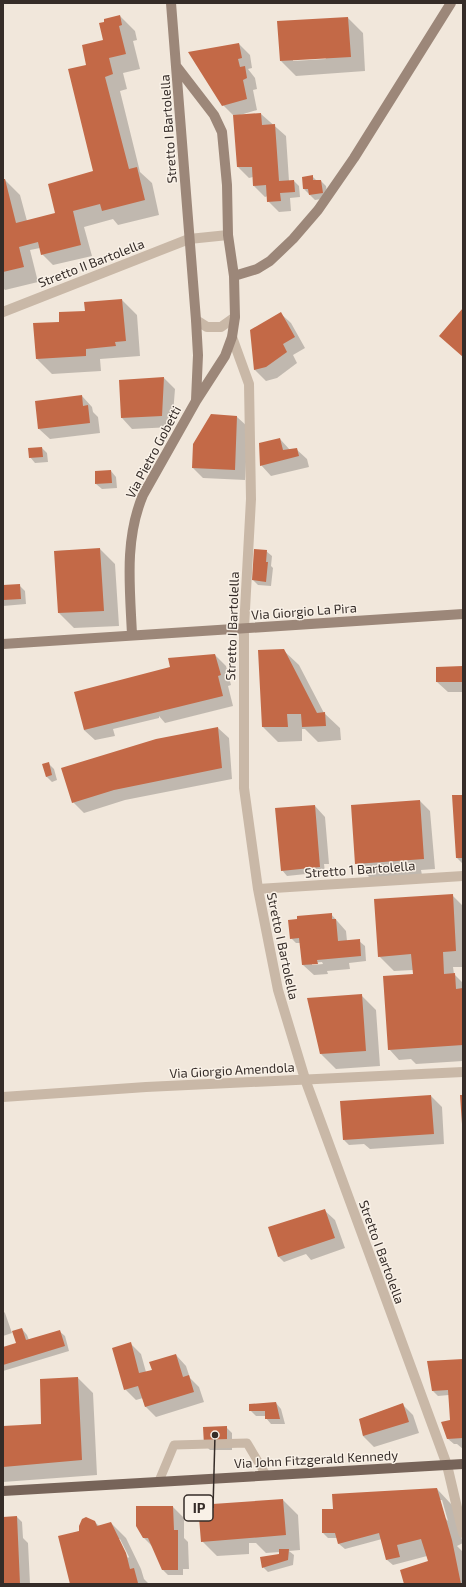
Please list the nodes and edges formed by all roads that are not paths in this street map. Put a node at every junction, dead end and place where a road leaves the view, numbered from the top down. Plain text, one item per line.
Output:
1 (171, 3) edge
2 (451, 3) edge
3 (177, 67) junction
4 (228, 235) junction
5 (189, 239) junction
6 (234, 276) junction
7 (3, 312) edge
8 (235, 317) junction
9 (196, 320) junction
10 (232, 337) junction
11 (196, 401) junction
12 (463, 614) edge
13 (244, 628) junction
14 (132, 635) junction
15 (3, 644) edge
16 (463, 876) edge
17 (258, 889) junction
18 (463, 1072) edge
19 (305, 1079) junction
20 (3, 1096) edge
21 (463, 1464) edge
22 (447, 1465) junction
23 (266, 1475) junction
24 (159, 1481) junction
25 (3, 1492) edge
26 (463, 1533) edge

1 - 3 street
2 - 6 street
3 - 4 street, Stretto I Bartolella
3 - 5 street, Stretto I Bartolella
4 - 5 street, Stretto II Bartolella
4 - 6 street, Stretto I Bartolella
5 - 7 street, Stretto II Bartolella
5 - 9 street, Stretto I Bartolella
6 - 8 street, Stretto I Bartolella
8 - 9 street
8 - 10 street, Stretto I Bartolella
9 - 11 street, Stretto I Bartolella
10 - 11 street, Stretto I Bartolella
10 - 13 street, Stretto I Bartolella
11 - 14 street, Via Pietro Gobetti
12 - 13 street, Via Giorgio La Pira
13 - 14 street, Via Giorgio La Pira
13 - 17 street, Stretto I Bartolella
14 - 15 street, Via Giorgio La Pira
16 - 17 street, Stretto 1 Bartolella
17 - 19 street, Stretto I Bartolella
18 - 19 street, Via Giorgio Amendola
19 - 20 street, Via Giorgio Amendola
19 - 22 street, Stretto I Bartolella
21 - 22 main road, Via John Fitzgerald Kennedy
22 - 23 main road, Via John Fitzgerald Kennedy
22 - 26 street, Stretto I Bartolella
23 - 24 main road, Via John Fitzgerald Kennedy
23 - 24 lane
24 - 25 main road, Via John Fitzgerald Kennedy

